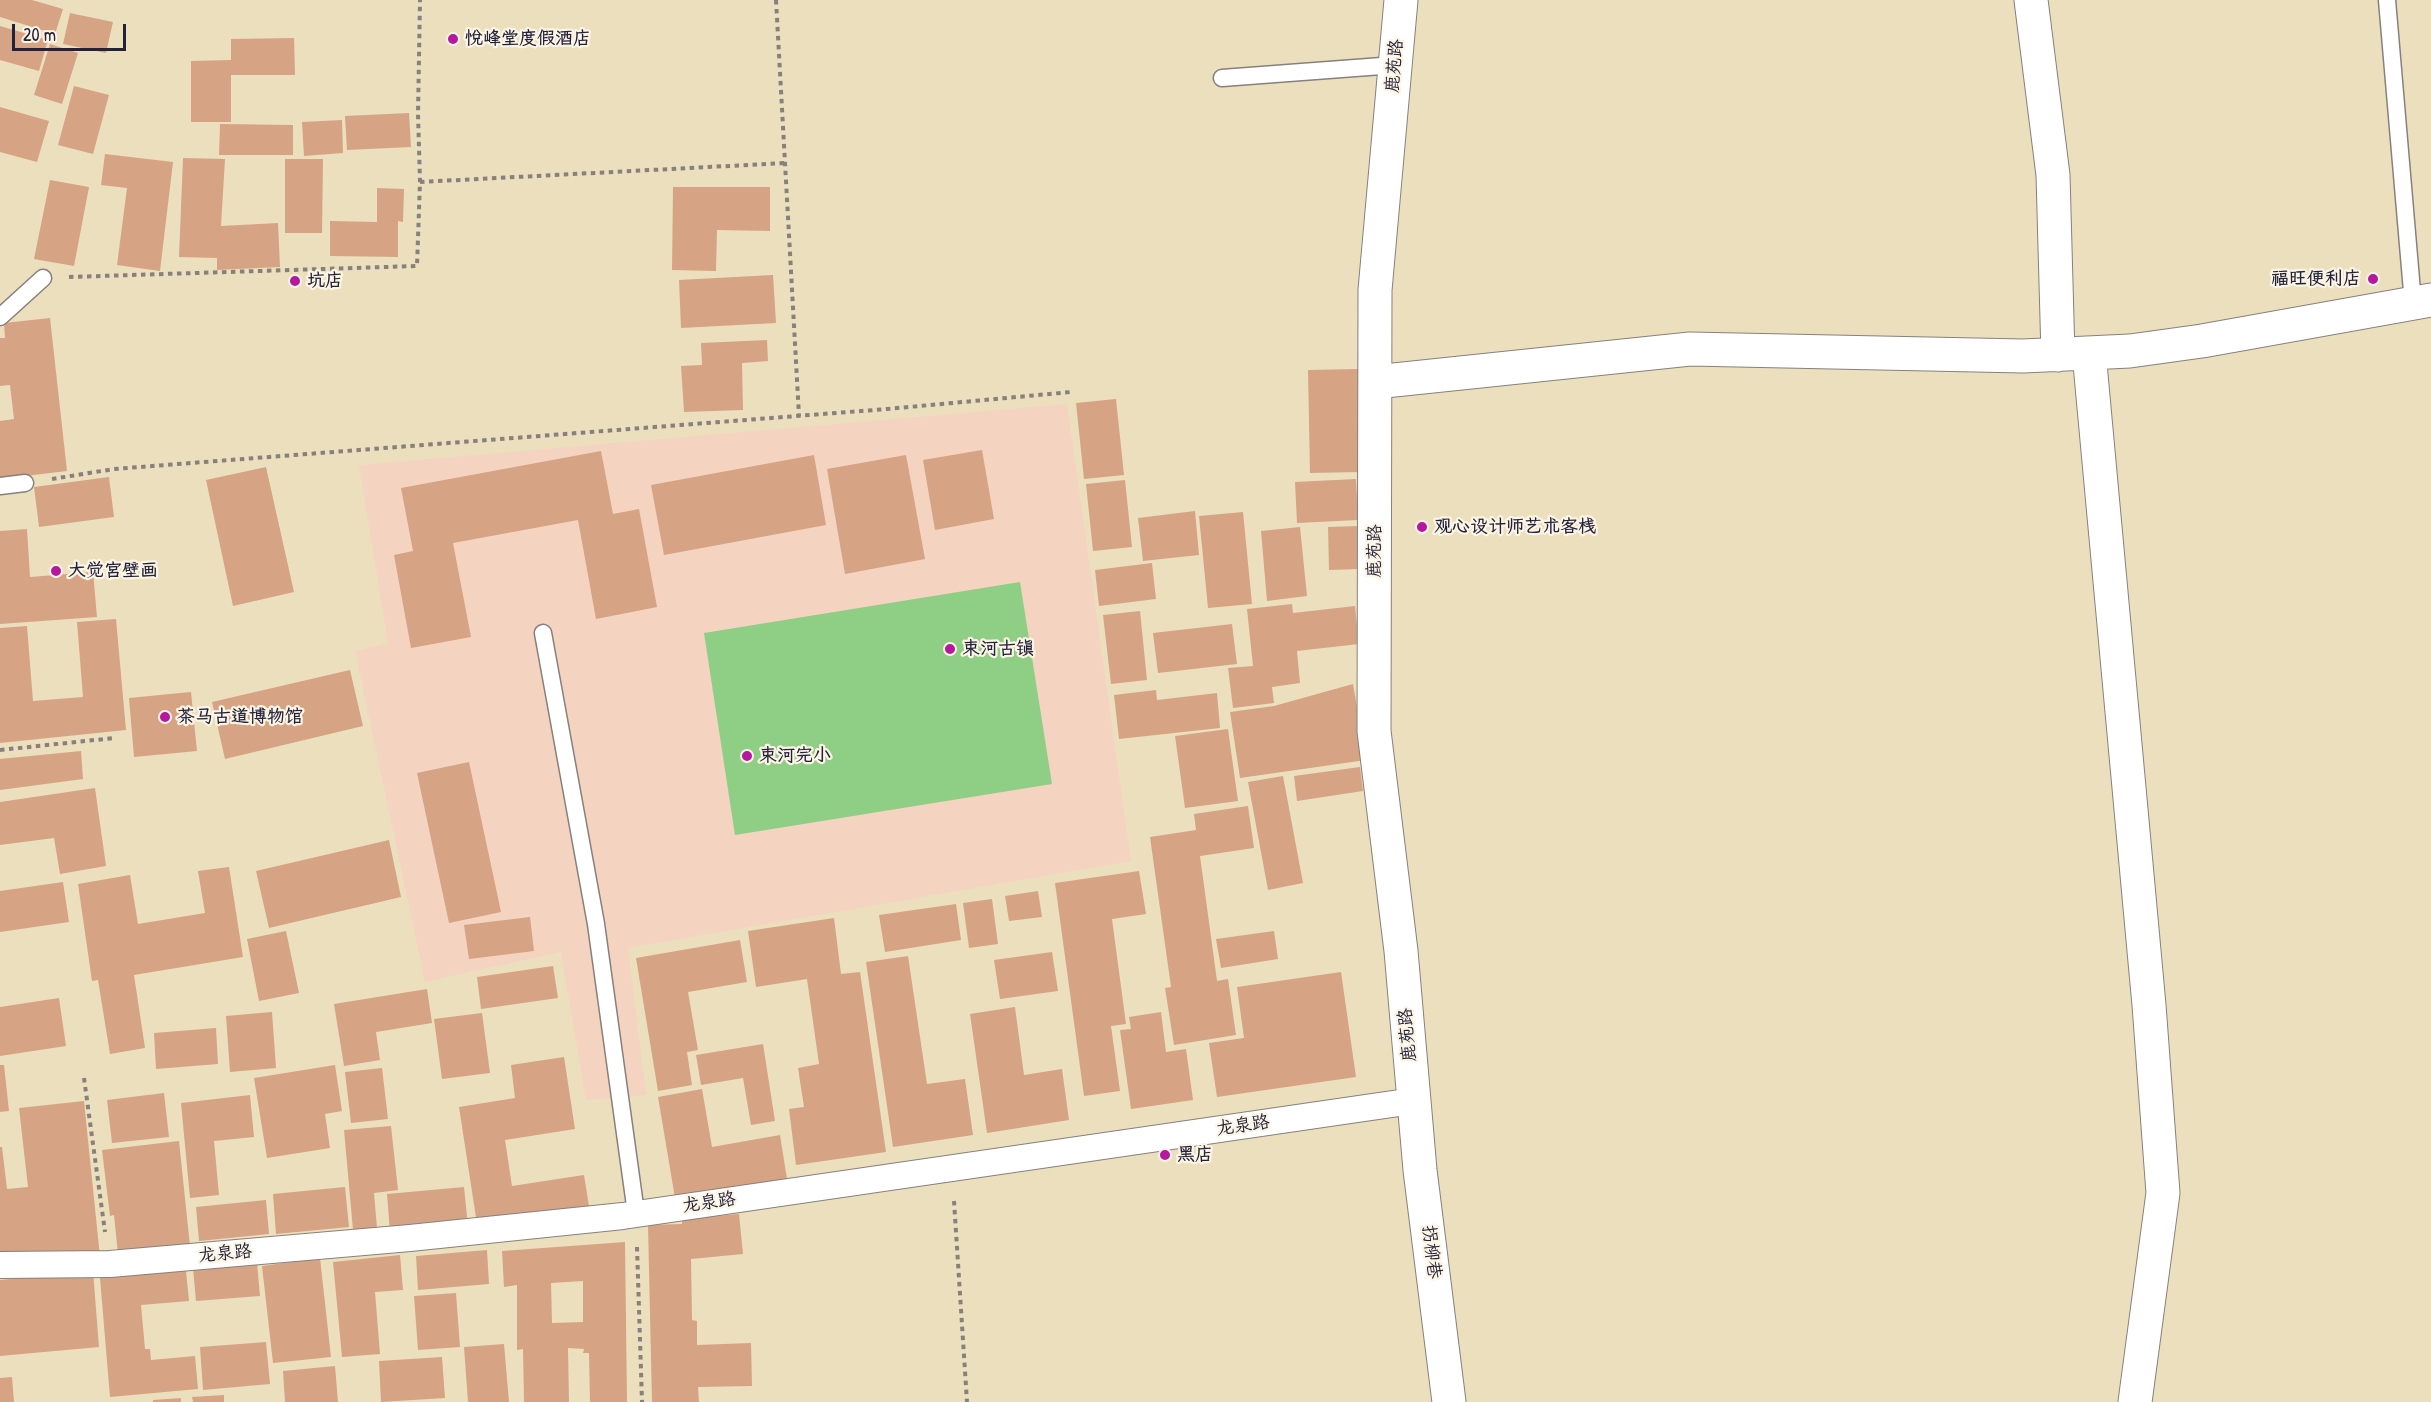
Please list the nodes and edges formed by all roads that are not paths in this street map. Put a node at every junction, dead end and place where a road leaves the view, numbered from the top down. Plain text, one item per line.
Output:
1 (1401, 0) edge
2 (2031, 0) edge
3 (2386, 0) edge
4 (1395, 65) junction
5 (1222, 78) dead end
6 (43, 278) road end
7 (2422, 302) edge
8 (0, 316) edge
9 (2073, 354) junction
10 (1375, 382) junction
11 (25, 483) road end
12 (0, 486) edge
13 (543, 633) dead end
14 (1413, 1101) junction
15 (636, 1214) junction
16 (0, 1265) edge
17 (1449, 1402) edge
18 (2135, 1402) edge

1 - 4 street, 鹿苑路
2 - 9 street
3 - 7 lane
4 - 5 lane
4 - 10 street, 鹿苑路
6 - 8 lane
7 - 9 street
9 - 10 street
9 - 18 street
10 - 14 street, 鹿苑路
11 - 12 lane
13 - 15 lane
14 - 15 street, 龙泉路
14 - 17 street, 拐柳巷
15 - 16 street, 龙泉路

